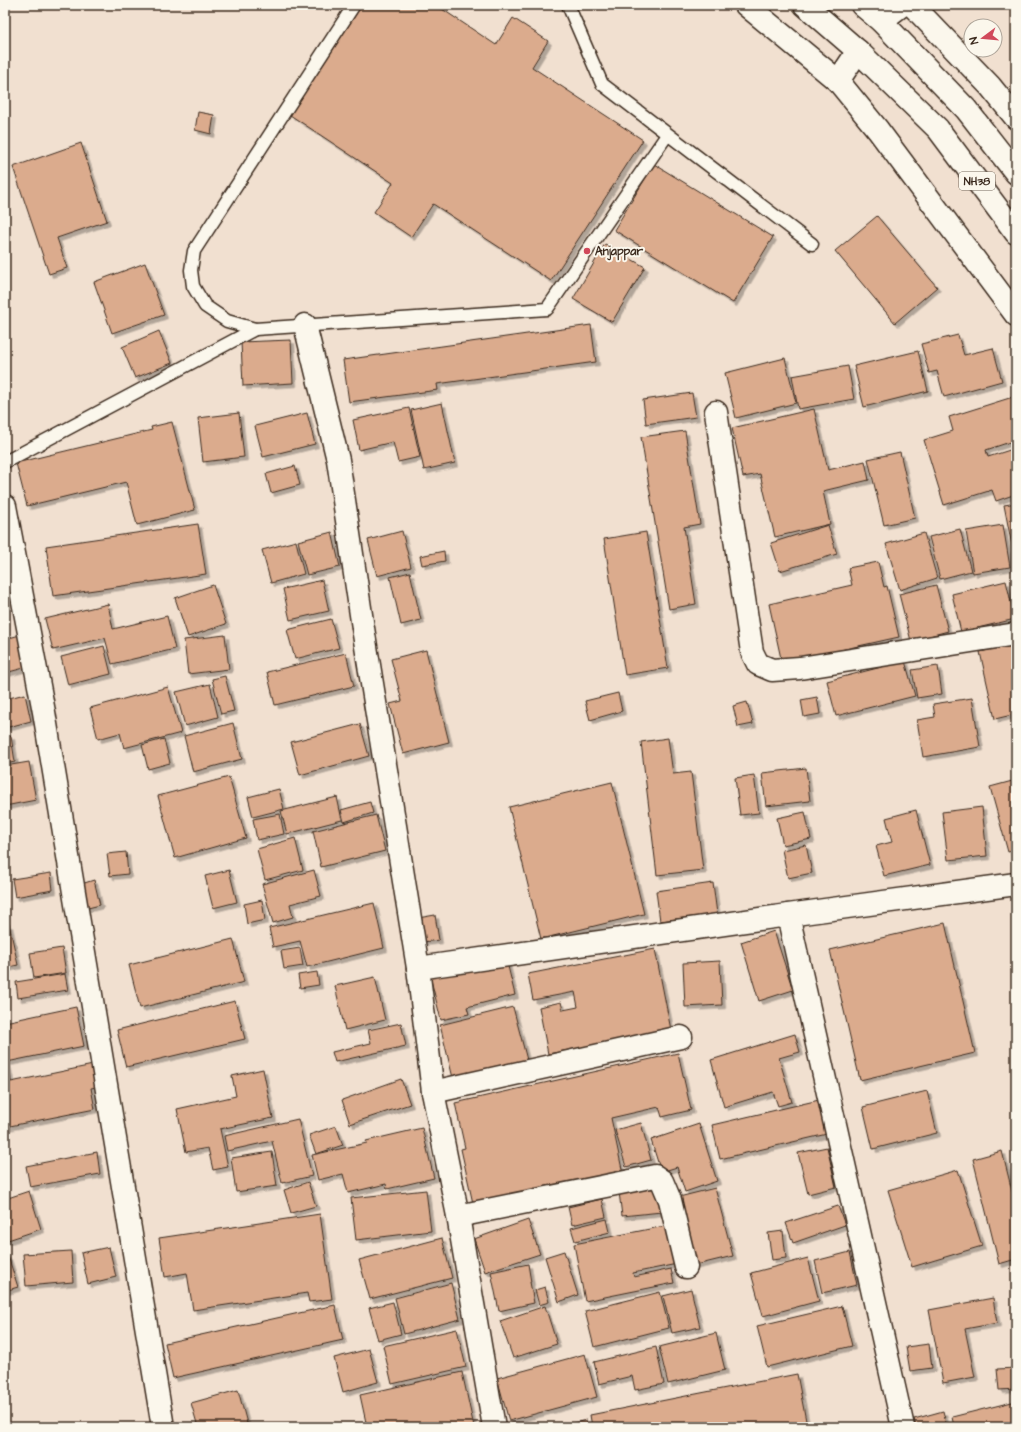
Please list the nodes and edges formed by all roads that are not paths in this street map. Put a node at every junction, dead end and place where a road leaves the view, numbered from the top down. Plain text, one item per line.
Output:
1 (354, 5) edge
2 (568, 5) edge
3 (746, 5) edge
4 (805, 5) edge
5 (862, 5) edge
6 (902, 5) edge
7 (912, 5) edge
8 (881, 21) junction
9 (858, 51) junction
10 (838, 81) junction
11 (1016, 118) edge
12 (667, 135) junction
13 (1016, 173) edge
14 (1016, 233) edge
15 (812, 244) dead end
16 (1016, 315) edge
17 (305, 325) junction
18 (255, 329) junction
19 (716, 412) dead end
20 (5, 462) edge
21 (5, 506) edge
22 (1016, 634) edge
23 (1016, 884) edge
24 (788, 915) junction
25 (418, 968) junction
26 (681, 1037) dead end
27 (434, 1092) junction
28 (458, 1216) junction
29 (686, 1267) dead end
30 (163, 1427) edge
31 (494, 1427) edge
32 (903, 1427) edge

1 - 18 lane
2 - 12 lane
3 - 10 main road
4 - 9 main road, NH38
5 - 8 main road, NH38
6 - 8 main road
7 - 11 main road
8 - 13 main road, NH38
9 - 10 main road
9 - 14 main road, NH38
10 - 16 main road
12 - 15 lane
12 - 17 lane
17 - 18 lane
17 - 25 main road
18 - 20 lane
19 - 22 main road
21 - 30 main road
23 - 24 main road
24 - 25 main road
24 - 32 main road
25 - 27 main road
26 - 27 main road
27 - 28 main road
28 - 29 main road
28 - 31 main road

